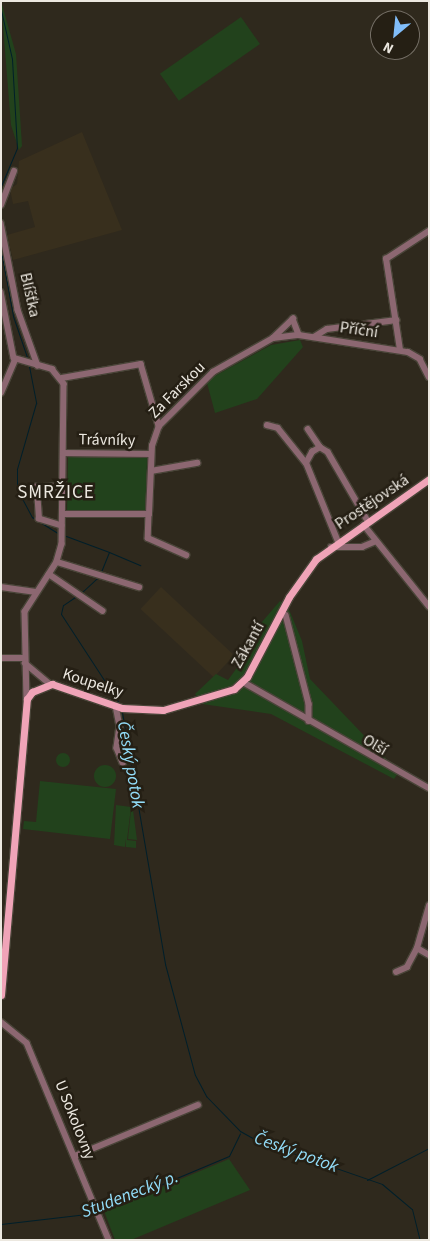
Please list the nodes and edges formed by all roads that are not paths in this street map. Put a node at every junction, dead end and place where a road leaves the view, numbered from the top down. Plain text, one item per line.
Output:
1 (14, 171) dead end
2 (1, 205) edge
3 (1, 223) edge
4 (429, 231) edge
5 (1, 292) edge
6 (396, 320) junction
7 (298, 335) junction
8 (314, 337) junction
9 (273, 338) junction
10 (400, 350) junction
11 (15, 360) junction
12 (35, 366) junction
13 (427, 367) edge
14 (429, 377) edge
15 (62, 378) junction
16 (1, 393) edge
17 (267, 425) dead end
18 (159, 426) junction
19 (308, 429) dead end
20 (320, 447) junction
21 (63, 453) junction
22 (151, 454) junction
23 (197, 463) dead end
24 (306, 463) junction
25 (151, 471) junction
26 (429, 479) edge
27 (63, 486) junction
28 (63, 514) junction
29 (149, 514) junction
30 (366, 523) junction
31 (62, 527) junction
32 (376, 541) junction
33 (338, 542) junction
34 (331, 547) junction
35 (186, 555) dead end
36 (57, 562) junction
37 (49, 574) junction
38 (139, 587) dead end
39 (1, 588) edge
40 (36, 592) junction
41 (429, 606) edge
42 (103, 611) dead end
43 (286, 615) dead end
44 (1, 658) edge
45 (24, 660) junction
46 (243, 682) junction
47 (50, 684) junction
48 (27, 699) junction
49 (117, 706) junction
50 (127, 709) joint
51 (310, 721) junction
52 (123, 763) dead end
53 (429, 788) edge
54 (429, 906) edge
55 (417, 948) junction
56 (429, 955) edge
57 (396, 972) dead end
58 (1, 995) edge
59 (1, 1022) edge
60 (198, 1105) dead end
61 (75, 1156) junction
62 (109, 1240) edge

1 - 2 street
3 - 12 street, Blíšťka
4 - 6 street, Příční
5 - 11 street, Blíšťka
6 - 8 street, Příční
6 - 10 street, Příční
7 - 8 street, Příční
7 - 9 street, Za Farskou
7 - 9 street
8 - 10 street, Příční
9 - 18 street, Za Farskou
10 - 13 street, Příční
11 - 12 street
11 - 16 street
12 - 15 street
13 - 14 street, Příční
15 - 18 street
15 - 21 street, Trávníky
17 - 24 street
18 - 22 street, Za Farskou
19 - 20 street
20 - 24 street
20 - 30 street
21 - 22 street, Trávníky
21 - 27 street, Trávníky
22 - 25 street, Za Farskou
23 - 25 street
24 - 33 street
25 - 29 street
26 - 30 main road, Prostějovská
27 - 28 street, Trávníky
27 - 31 street
28 - 29 street
28 - 31 street, Trávníky
29 - 35 street
30 - 32 street
30 - 33 main road, Prostějovská
31 - 36 street, Trávníky
32 - 34 street
32 - 41 street
33 - 34 main road, Prostějovská
34 - 46 main road, Zákantí
36 - 37 street, Trávníky
36 - 38 street
37 - 40 street, Trávníky
37 - 42 street
39 - 40 street
40 - 45 street, Trávníky
43 - 51 street
44 - 45 street
45 - 47 street, Koupelky
45 - 48 street
46 - 50 main road, Zákantí
46 - 51 street, Olší
47 - 48 main road, Koupelky
47 - 49 main road, Koupelky
48 - 58 main road
49 - 50 main road, Koupelky
49 - 52 street
51 - 53 street, Olší
54 - 55 street
55 - 56 street
55 - 57 street
59 - 61 street, U Sokolovny
60 - 61 street
61 - 62 street, U Sokolovny

